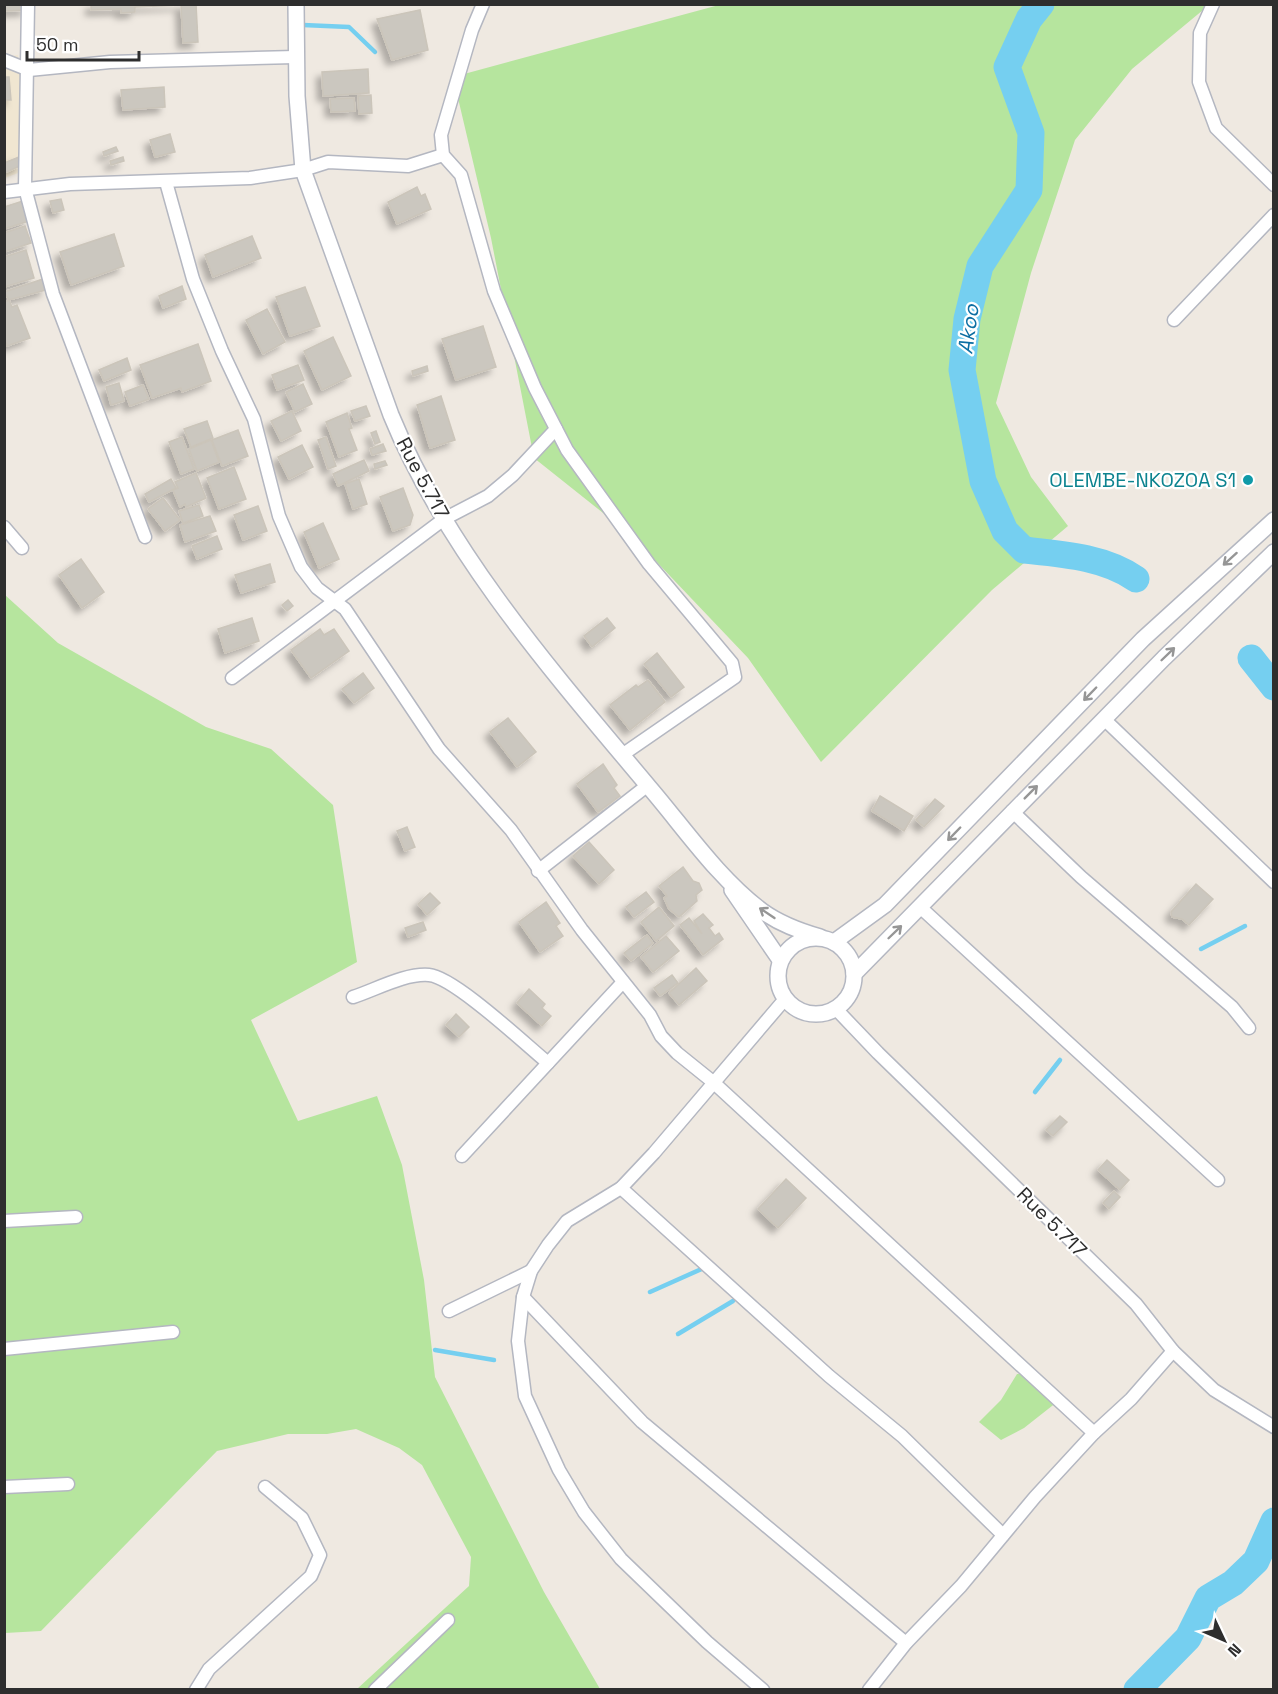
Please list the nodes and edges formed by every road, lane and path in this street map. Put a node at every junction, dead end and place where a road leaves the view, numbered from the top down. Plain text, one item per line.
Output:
1 (28, 4) edge
2 (296, 4) edge
3 (483, 4) edge
4 (1213, 4) edge
5 (296, 57) junction
6 (4, 60) edge
7 (29, 70) junction
8 (443, 155) junction
9 (303, 170) junction
10 (166, 182) junction
11 (1274, 185) edge
12 (25, 188) junction
13 (4, 192) edge
14 (1274, 215) edge
15 (1174, 320) dead end
16 (556, 429) junction
17 (444, 519) junction
18 (1274, 520) edge
19 (4, 527) edge
20 (145, 537) dead end
21 (22, 548) dead end
22 (1274, 552) edge
23 (337, 601) junction
24 (232, 678) dead end
25 (1104, 719) junction
26 (622, 755) junction
27 (648, 785) junction
28 (1012, 811) junction
29 (538, 871) junction
30 (723, 874) junction
31 (1274, 882) edge
32 (920, 907) junction
33 (827, 940) junction
34 (780, 960) junction
35 (854, 974) junction
36 (623, 982) junction
37 (353, 998) dead end
38 (785, 999) junction
39 (836, 1009) junction
40 (1249, 1028) dead end
41 (548, 1063) junction
42 (713, 1082) junction
43 (462, 1156) dead end
44 (1218, 1180) dead end
45 (621, 1188) junction
46 (76, 1217) dead end
47 (4, 1221) edge
48 (531, 1271) junction
49 (523, 1297) junction
50 (449, 1311) dead end
51 (173, 1332) dead end
52 (4, 1349) edge
53 (1173, 1351) junction
54 (1274, 1427) edge
55 (1094, 1433) junction
56 (68, 1484) dead end
57 (4, 1487) edge
58 (264, 1487) dead end
59 (1003, 1535) junction
60 (448, 1620) dead end
61 (906, 1643) junction
62 (196, 1689) edge
63 (375, 1689) edge
64 (763, 1689) edge
65 (869, 1689) edge

1 - 7 street
2 - 5 street, Rue 5.717
3 - 8 street
4 - 11 street
5 - 7 street
5 - 9 street, Rue 5.717
6 - 7 street
7 - 12 street
8 - 9 street
8 - 16 street
9 - 10 street
9 - 17 street, Rue 5.717
10 - 12 street
10 - 23 street
12 - 13 street
12 - 20 street
14 - 15 street
16 - 17 street
16 - 26 street
17 - 23 street
17 - 26 street, Rue 5.717
18 -> 33 street
19 - 21 street
25 -> 22 street
23 - 24 street
23 - 29 street
28 -> 25 street
25 - 31 street
26 - 27 street, Rue 5.717
27 - 29 street
27 - 30 street, Rue 5.717
28 - 32 street
28 - 40 street
29 - 36 street
33 -> 30 street, Rue 5.717
30 - 34 street, Rue 5.717
35 -> 32 street
32 - 44 street
33 - 34 street
33 - 35 street
34 - 38 street
35 - 39 street
36 - 41 street
36 - 42 street
37 - 41 street
38 - 39 street
38 - 42 street
39 - 53 street, Rue 5.717
41 - 43 street
42 - 45 street
42 - 55 street
45 - 48 street
45 - 59 street
46 - 47 street
48 - 49 street
48 - 50 street
49 - 61 street
49 - 64 street
51 - 52 street
53 - 54 street, Rue 5.717
53 - 55 street
55 - 59 street
56 - 57 street
58 - 62 street
59 - 61 street
60 - 63 street
61 - 65 street

